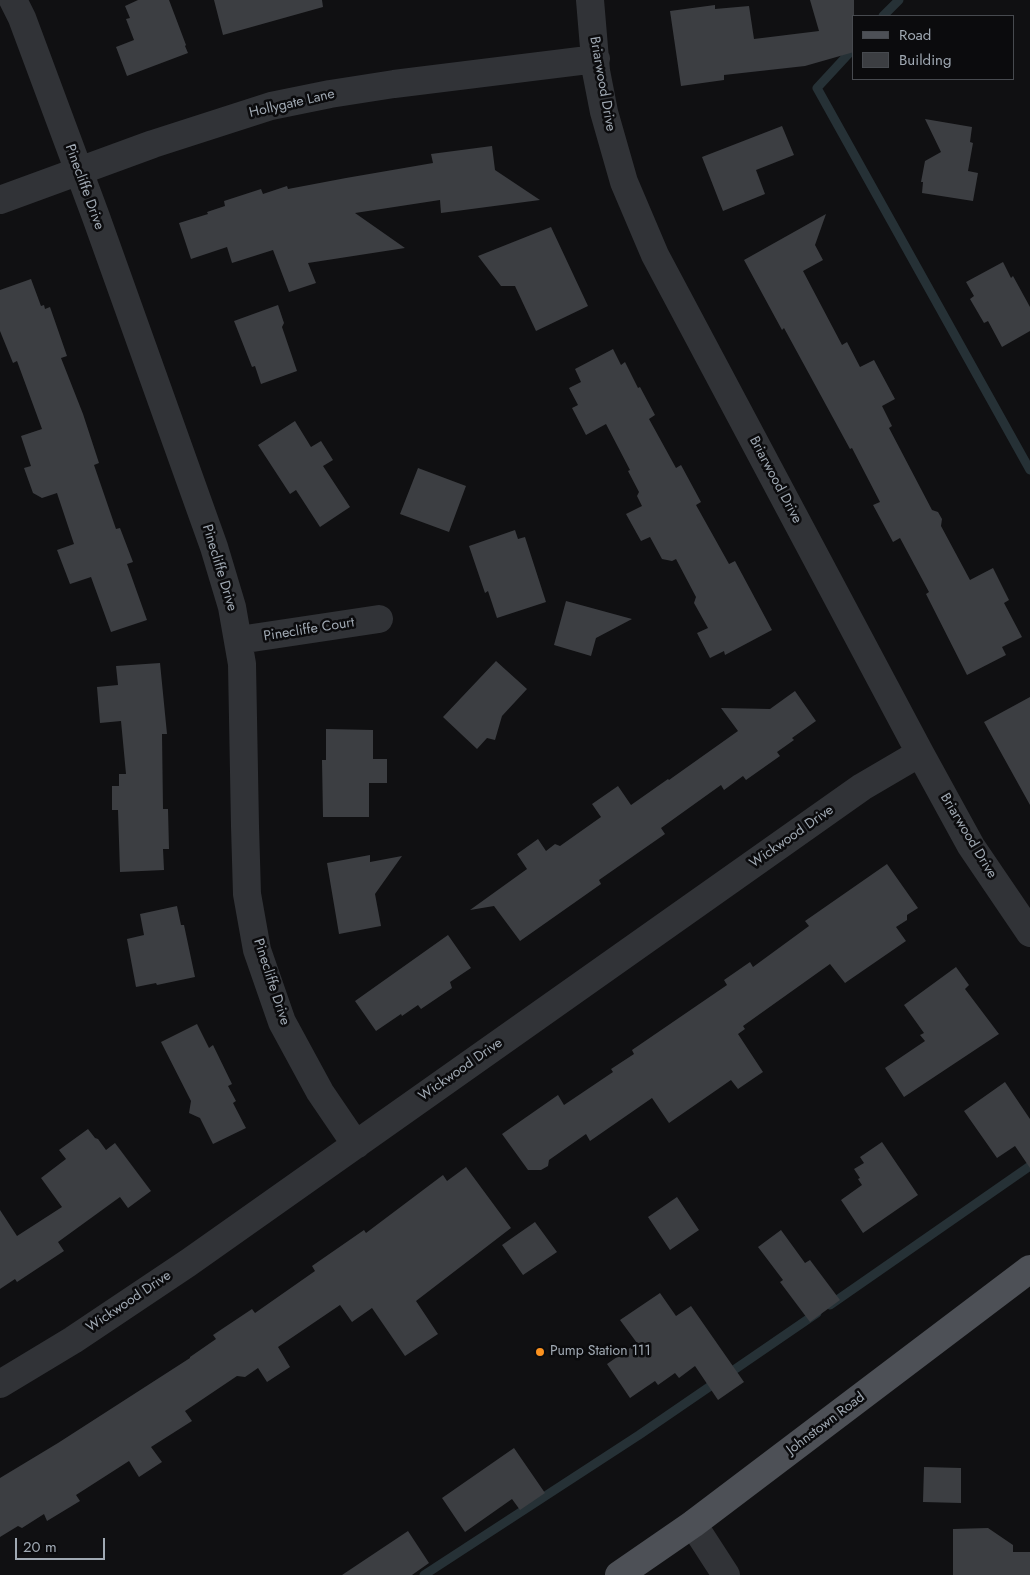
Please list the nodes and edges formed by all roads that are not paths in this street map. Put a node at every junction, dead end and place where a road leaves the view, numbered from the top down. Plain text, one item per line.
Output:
1 (13, 0) edge
2 (590, 0) edge
3 (596, 59) junction
4 (78, 171) junction
5 (0, 200) edge
6 (379, 618) dead end
7 (239, 640) junction
8 (920, 753) junction
9 (1030, 933) edge
10 (356, 1144) junction
11 (1030, 1269) edge
12 (0, 1384) edge
13 (693, 1524) junction
14 (619, 1575) edge
15 (726, 1575) edge

1 - 4 street, Pinecliffe Drive
2 - 3 street, Briarwood Drive
3 - 4 street, Hollygate Lane
3 - 8 street, Briarwood Drive
4 - 5 street, Hollygate Lane
4 - 7 street, Pinecliffe Drive
6 - 7 street, Pinecliffe Court
7 - 10 street, Pinecliffe Drive
8 - 9 street, Briarwood Drive
8 - 10 street, Wickwood Drive
10 - 12 street, Wickwood Drive
11 - 13 main road, Johnstown Road
13 - 14 main road, Johnstown Road
13 - 15 street

